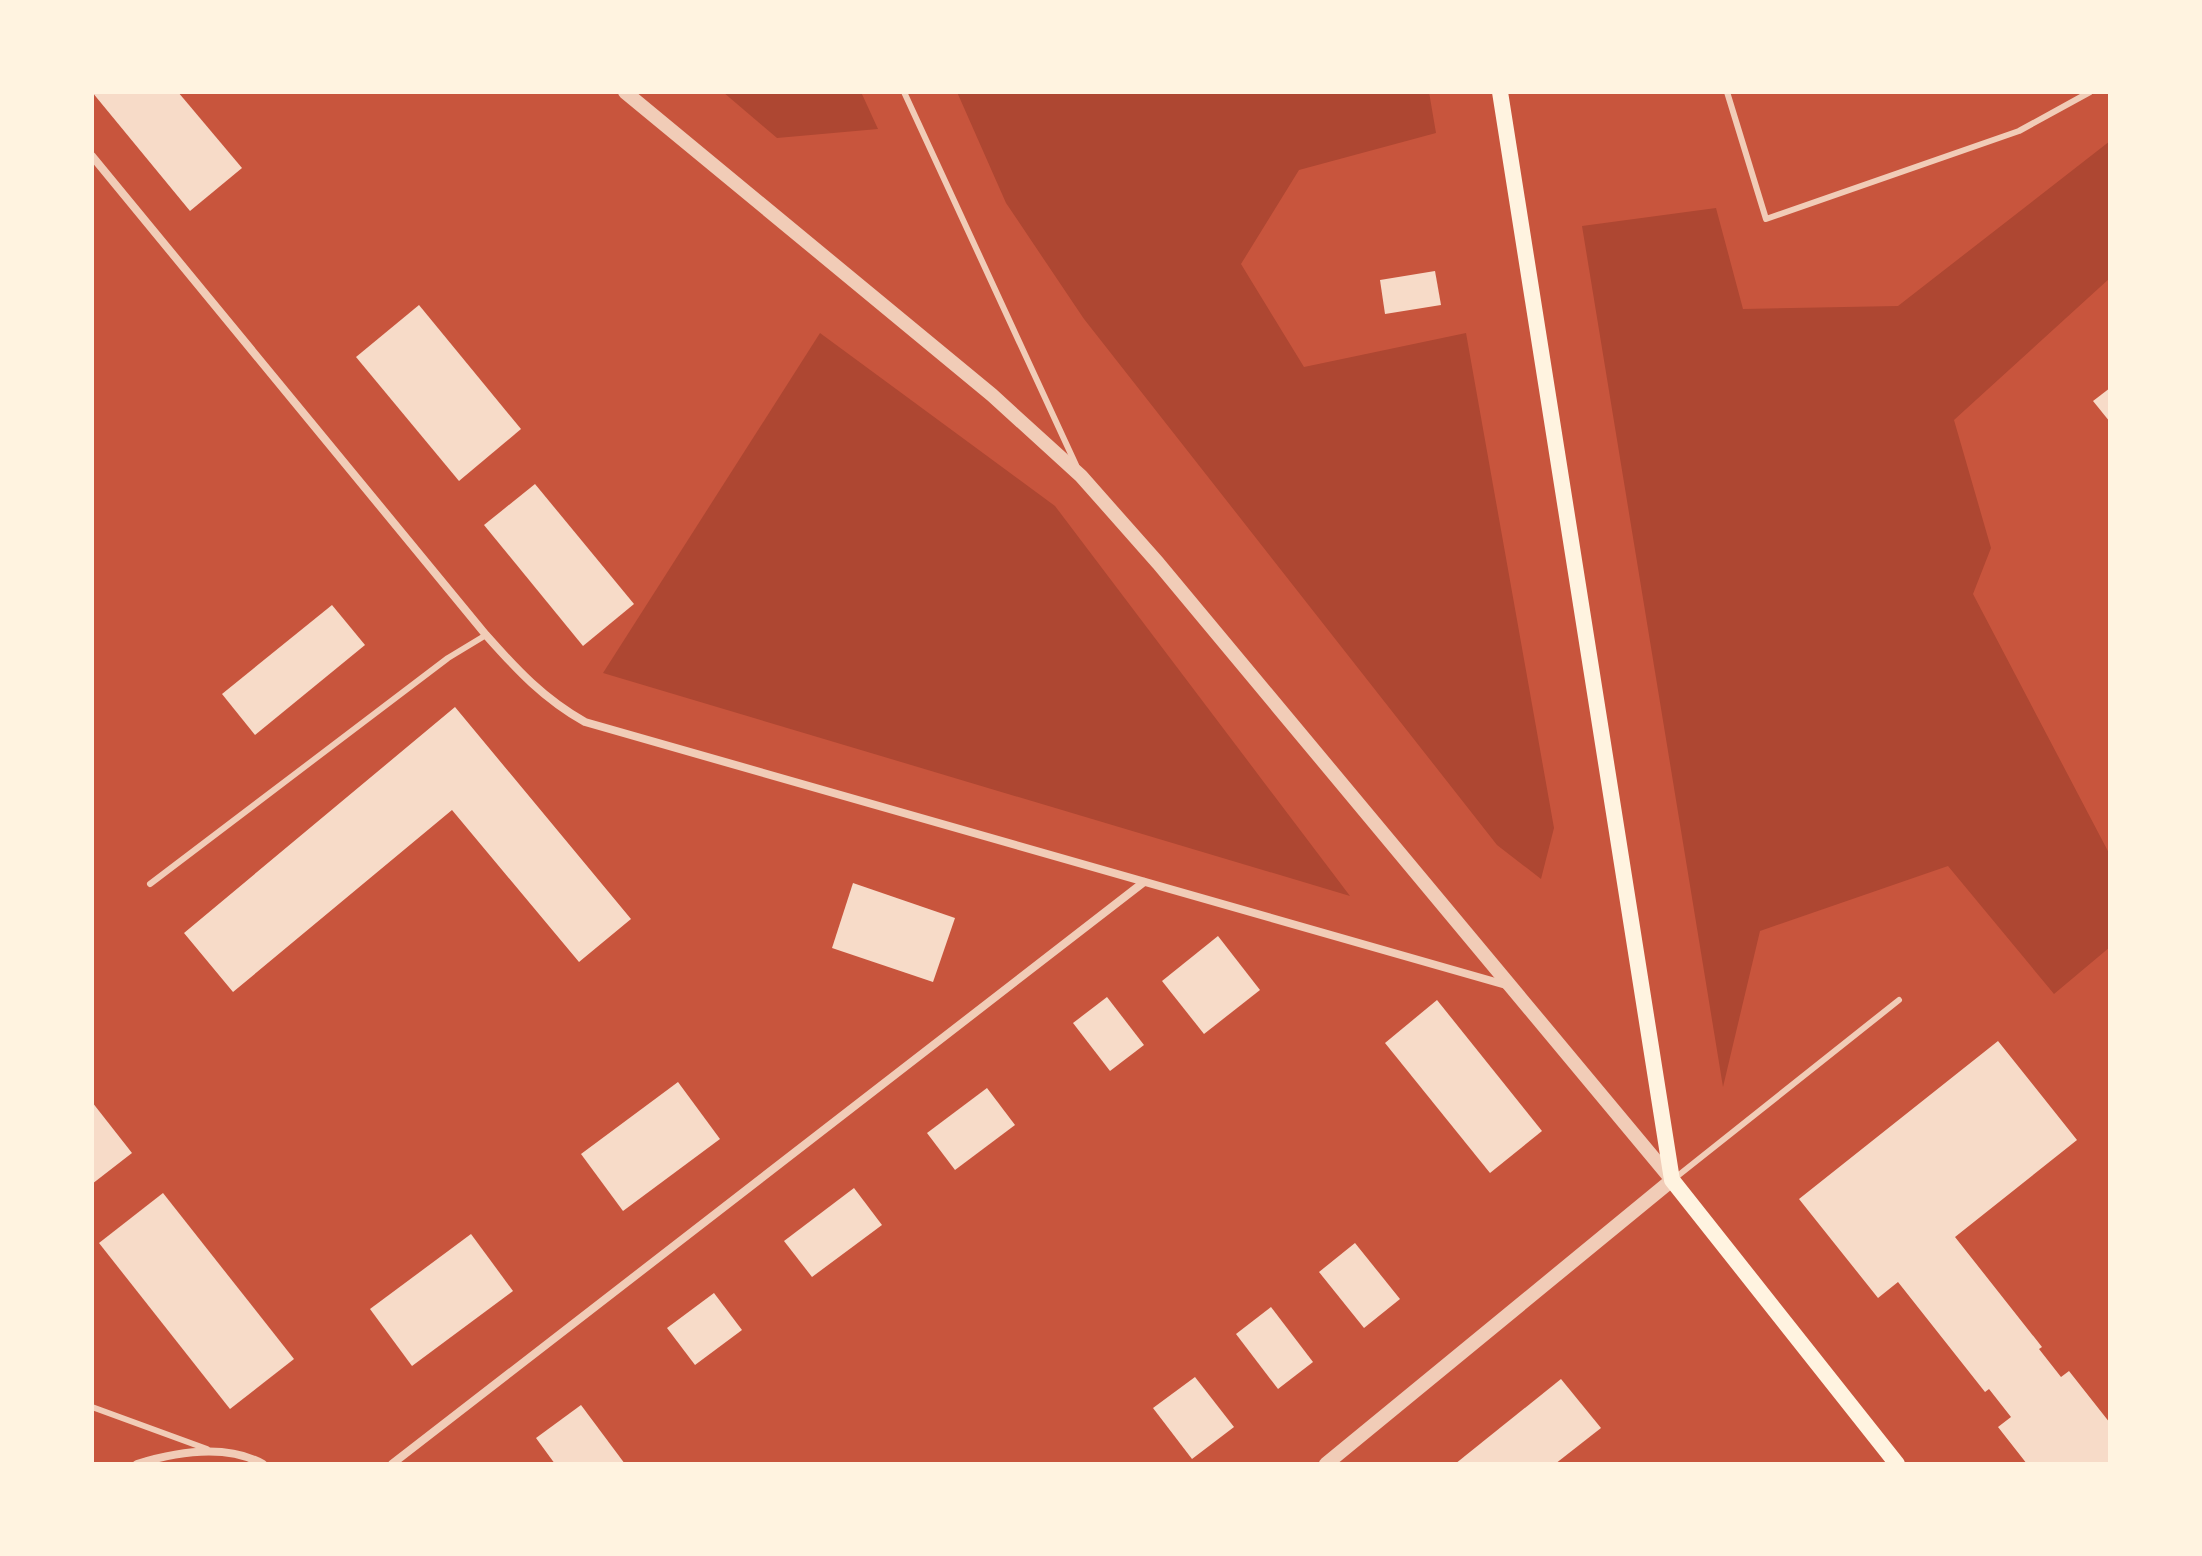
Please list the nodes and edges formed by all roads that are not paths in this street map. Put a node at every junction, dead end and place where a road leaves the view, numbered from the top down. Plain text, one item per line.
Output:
1 (625, 92) edge
2 (904, 92) edge
3 (1500, 92) edge
4 (1727, 92) edge
5 (2090, 92) edge
6 (92, 156) edge
7 (1081, 476) junction
8 (486, 635) junction
9 (1144, 882) junction
10 (150, 884) dead end
11 (1510, 986) junction
12 (1899, 1000) dead end
13 (1672, 1180) junction
14 (92, 1407) edge
15 (210, 1451) junction
16 (137, 1464) edge
17 (263, 1464) edge
18 (392, 1464) edge
19 (1326, 1464) edge
20 (1897, 1464) edge

1 - 7 street
2 - 7 lane
3 - 13 main road
4 - 5 lane
6 - 8 street
7 - 11 street
8 - 9 street
8 - 10 lane
9 - 11 street
9 - 18 street
11 - 13 street
12 - 13 lane
13 - 19 street
13 - 20 main road
14 - 15 lane
15 - 16 street
15 - 17 street

